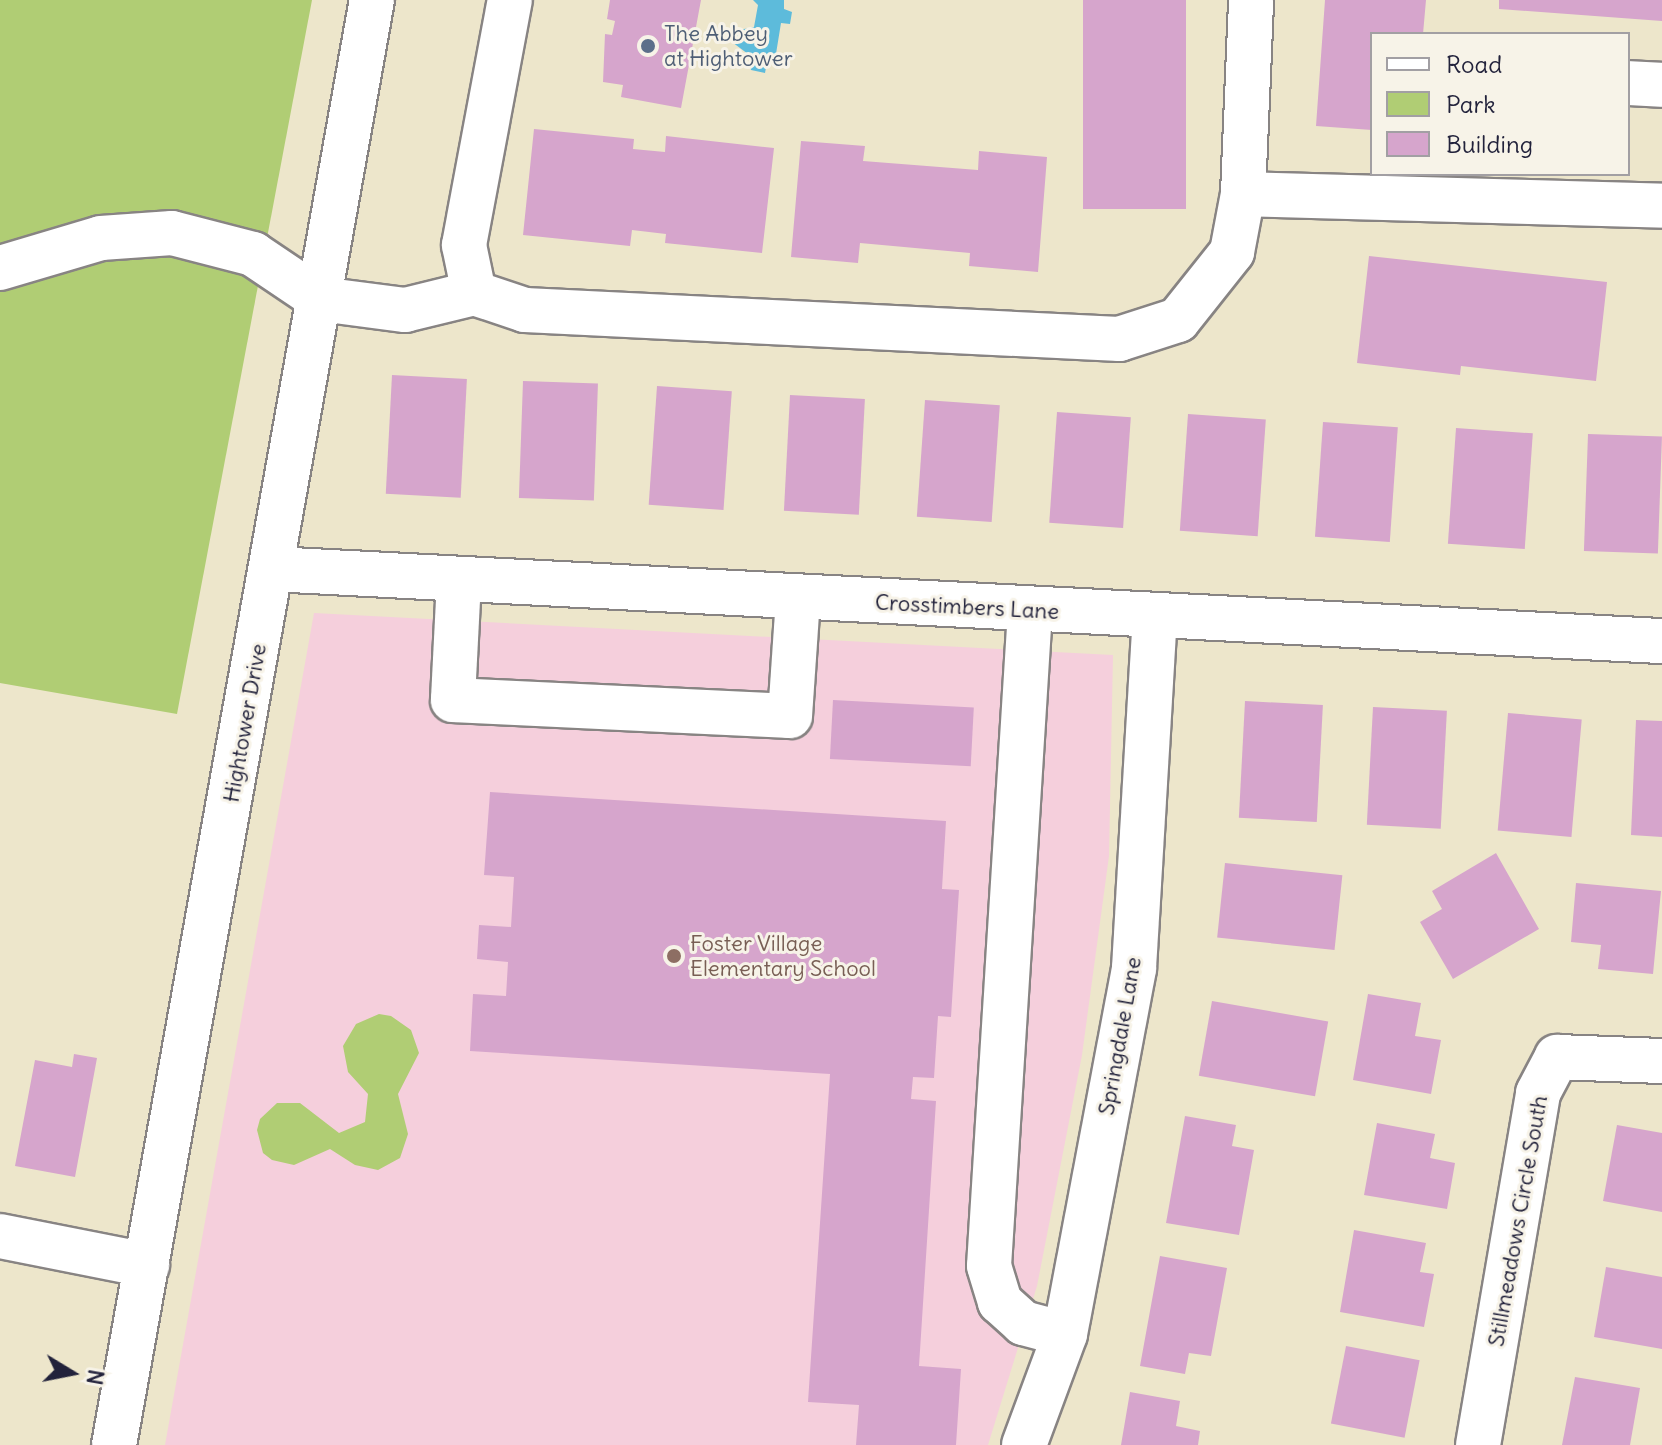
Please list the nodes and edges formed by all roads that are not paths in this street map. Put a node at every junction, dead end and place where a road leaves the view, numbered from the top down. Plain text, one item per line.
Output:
1 (372, 0) edge
2 (510, 0) edge
3 (1251, 0) edge
4 (1630, 83) edge
5 (1662, 85) edge
6 (1490, 186) edge
7 (1243, 194) junction
8 (1662, 206) edge
9 (0, 268) edge
10 (474, 293) junction
11 (320, 299) junction
12 (272, 569) junction
13 (459, 580) junction
14 (798, 598) junction
15 (1030, 611) junction
16 (1155, 617) junction
17 (1662, 641) edge
18 (1662, 1061) edge
19 (0, 1236) edge
20 (147, 1265) junction
21 (1065, 1334) junction
22 (114, 1445) edge
23 (1024, 1445) edge
24 (1478, 1445) edge

1 - 11 street, Hightower Drive
2 - 10 street
3 - 7 street
4 - 5 street
6 - 7 street
6 - 8 street
7 - 10 street
9 - 11 street
10 - 11 street
11 - 12 street, Hightower Drive
12 - 13 street, Crosstimbers Lane
12 - 20 street, Hightower Drive
13 - 14 street, Crosstimbers Lane
13 - 14 street
14 - 15 street, Crosstimbers Lane
15 - 16 street, Crosstimbers Lane
15 - 21 street
16 - 17 street, Crosstimbers Lane
16 - 21 street, Springdale Lane
18 - 24 street, Stillmeadows Circle South
19 - 20 street
20 - 22 street, Hightower Drive
21 - 23 street, Springdale Lane

